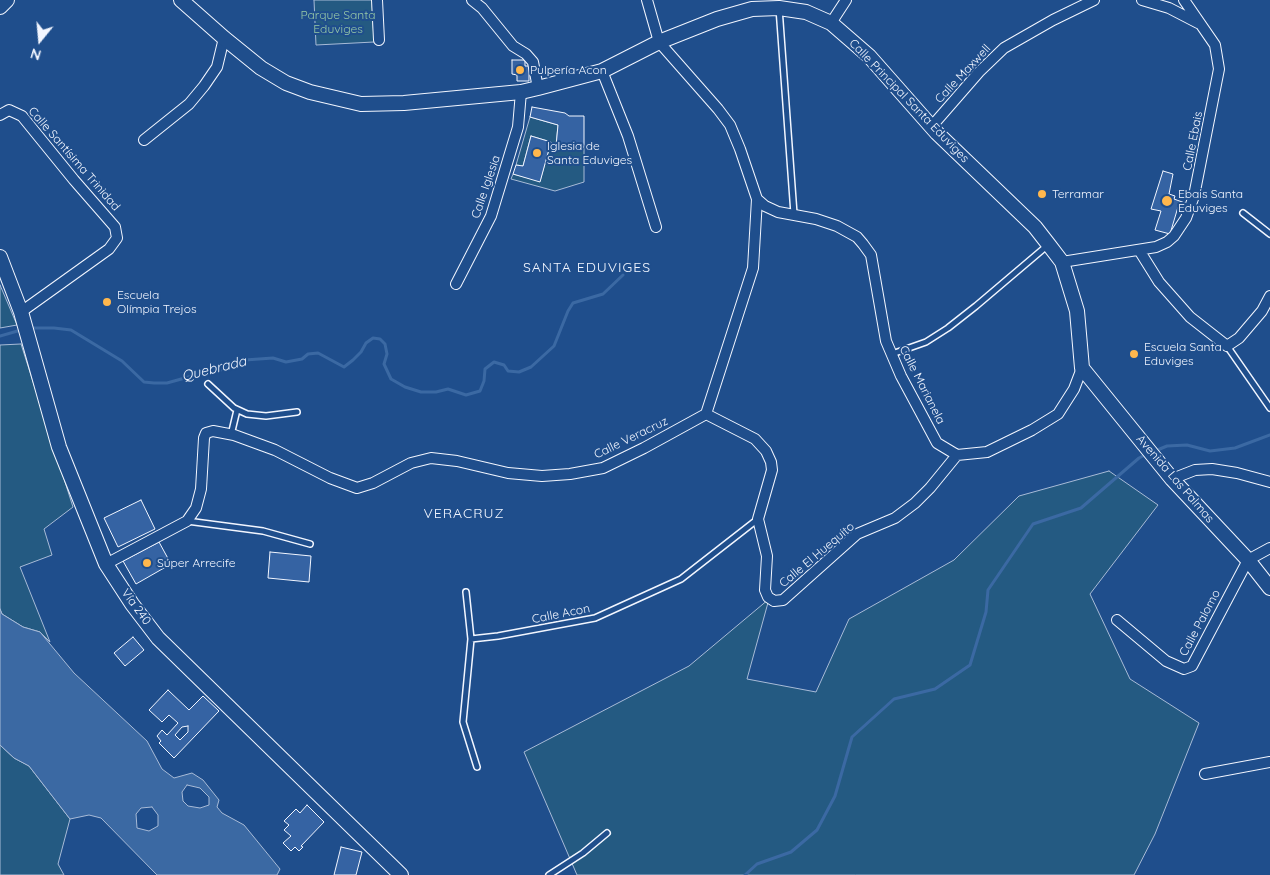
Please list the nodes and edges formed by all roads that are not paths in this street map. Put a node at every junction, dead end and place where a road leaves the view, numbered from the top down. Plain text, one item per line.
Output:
1 (7, 0) edge
2 (181, 0) edge
3 (377, 0) edge
4 (472, 0) edge
5 (647, 0) edge
6 (846, 0) edge
7 (1094, 0) edge
8 (1142, 0) edge
9 (1184, 0) edge
10 (0, 7) edge
11 (778, 8) junction
12 (832, 22) junction
13 (1202, 25) junction
14 (224, 38) junction
15 (379, 40) dead end
16 (659, 42) junction
17 (602, 72) junction
18 (538, 88) junction
19 (521, 92) junction
20 (0, 115) edge
21 (932, 126) junction
22 (144, 140) dead end
23 (758, 199) junction
24 (1243, 212) dead end
25 (794, 214) junction
26 (656, 227) dead end
27 (1270, 234) edge
28 (1049, 245) junction
29 (1139, 250) junction
30 (0, 257) edge
31 (1062, 262) junction
32 (456, 284) dead end
33 (1270, 296) edge
34 (21, 312) junction
35 (1227, 346) junction
36 (892, 354) junction
37 (1082, 368) junction
38 (208, 384) dead end
39 (1270, 408) edge
40 (237, 410) junction
41 (296, 412) dead end
42 (706, 414) junction
43 (230, 434) junction
44 (957, 455) junction
45 (1172, 479) junction
46 (1270, 482) edge
47 (758, 519) junction
48 (187, 521) junction
49 (310, 544) dead end
50 (1270, 548) edge
51 (1248, 560) junction
52 (106, 564) junction
53 (1270, 588) edge
54 (466, 592) dead end
55 (1117, 620) dead end
56 (471, 639) junction
57 (1270, 762) edge
58 (476, 767) dead end
59 (1205, 774) dead end
60 (607, 832) dead end
61 (401, 875) edge
62 (549, 875) edge

1 - 10 street
2 - 14 street, Calle Principal Santa Eduviges
3 - 15 street
4 - 18 street
5 - 16 street
6 - 12 street
7 - 21 street, Calle Maxwell
8 - 13 street
9 - 13 street, Calle Ebais
11 - 12 street, Calle Principal Santa Eduviges
11 - 16 street, Calle Principal Santa Eduviges
11 - 25 lane
12 - 21 street, Calle Principal Santa Eduviges
13 - 29 street, Calle Ebais
14 - 19 street, Calle Principal Santa Eduviges
14 - 22 street
16 - 17 street, Calle Principal Santa Eduviges
16 - 23 street
17 - 18 street, Calle Principal Santa Eduviges
17 - 26 street
18 - 19 street, Calle Principal Santa Eduviges
19 - 32 street, Calle Iglesia
20 - 34 street, Calle Santísima Trinidad
21 - 28 street, Calle Principal Santa Eduviges
23 - 25 street, Calle Marianela
23 - 42 street
24 - 27 lane
25 - 36 street, Calle Marianela
28 - 31 street, Calle Principal Santa Eduviges
28 - 36 lane
29 - 31 street, Calle Ebais
29 - 35 street
30 - 34 street, Vía 240
31 - 37 street, Calle Principal Santa Eduviges
33 - 35 street
34 - 52 street, Vía 240
35 - 39 lane
36 - 44 street, Calle Marianela
37 - 44 street
37 - 45 street, Avenida Las Palmas
38 - 40 lane
40 - 41 lane
40 - 43 lane
42 - 43 street, Calle Veracruz
42 - 47 street, Calle El Huequito
43 - 48 street, Calle Veracruz
44 - 47 street, Calle El Huequito
45 - 46 street
45 - 51 street, Avenida Las Palmas
47 - 56 lane, Calle Acon
48 - 49 lane
48 - 52 street
50 - 51 street
51 - 53 street, Avenida Las Palmas
51 - 55 street, Calle Palomo
52 - 61 street, Vía 240
54 - 56 lane
56 - 58 lane
57 - 59 street
60 - 62 lane

